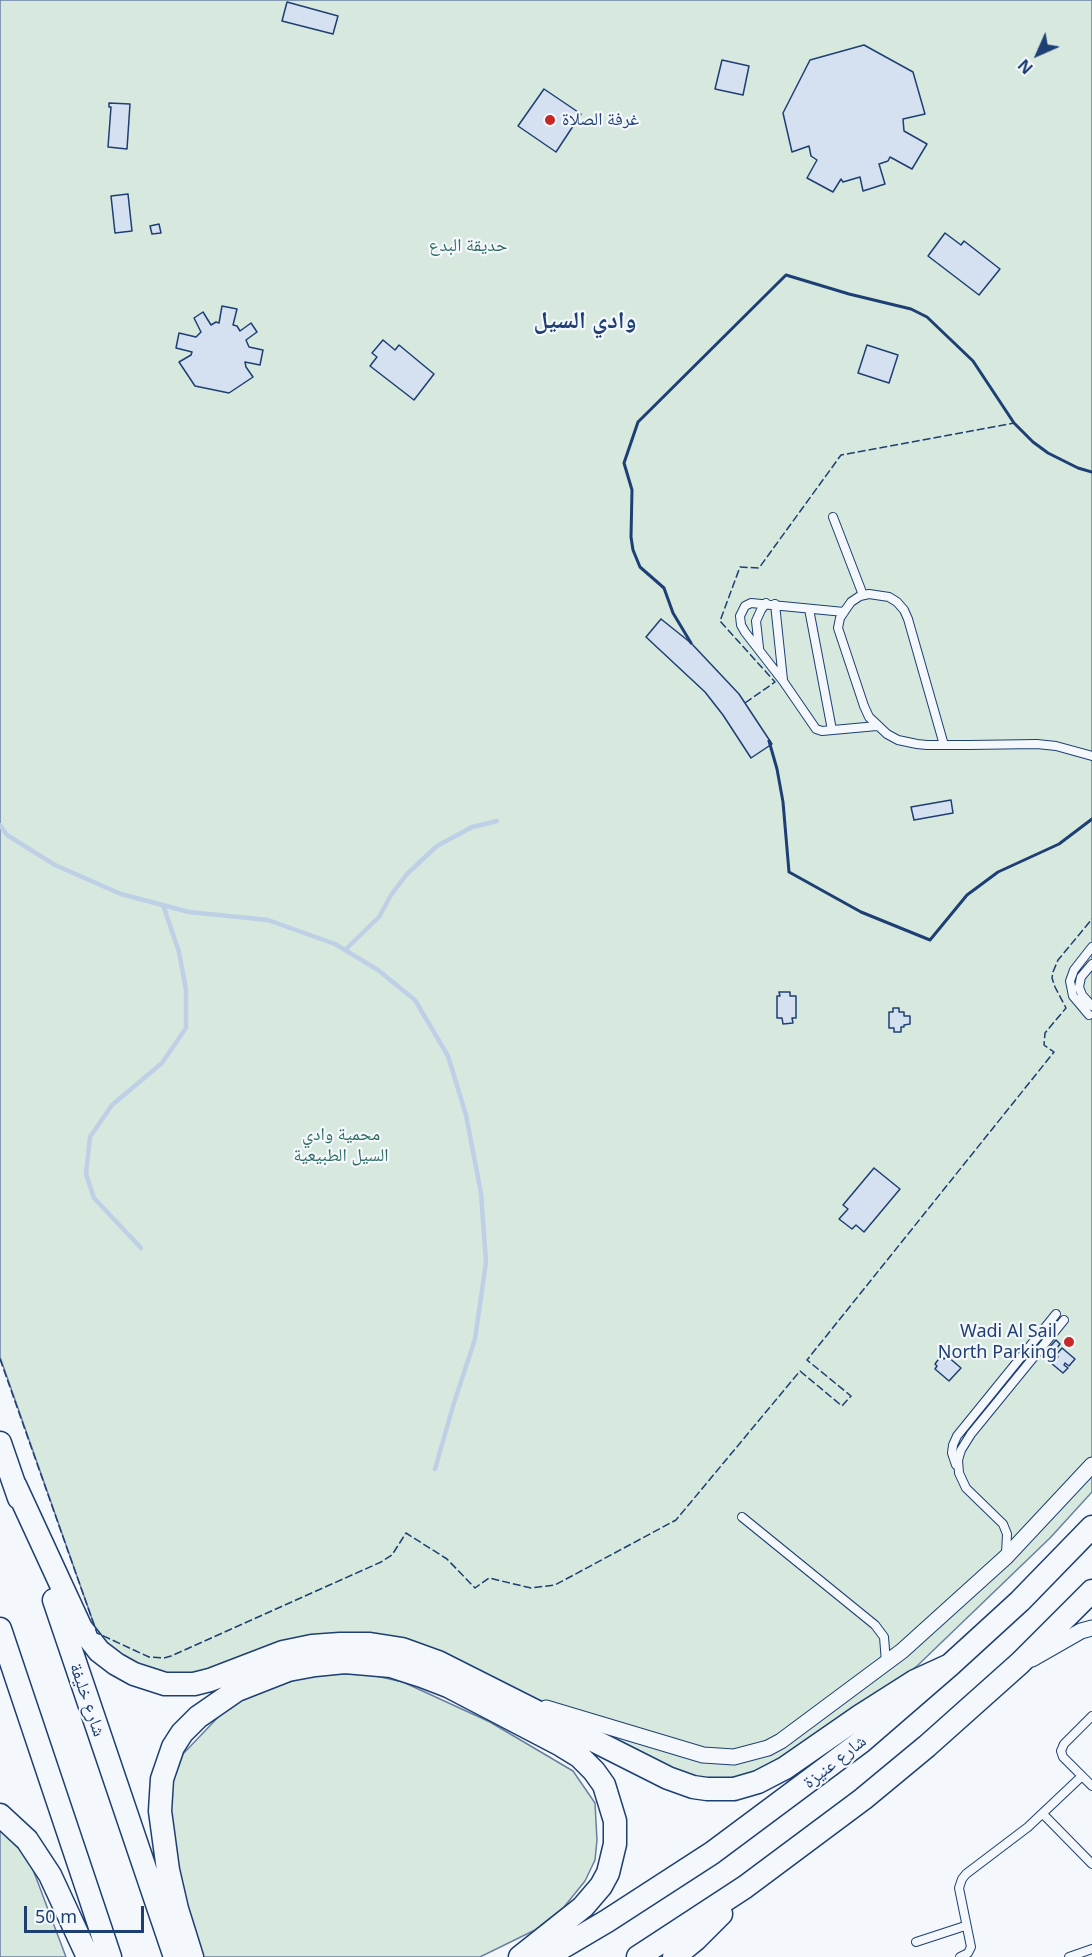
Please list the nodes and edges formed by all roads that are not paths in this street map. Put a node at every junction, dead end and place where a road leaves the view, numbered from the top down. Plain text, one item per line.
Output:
1 (833, 517) dead end
2 (863, 595) junction
3 (766, 603) junction
4 (775, 604) junction
5 (809, 609) junction
6 (844, 612) junction
7 (759, 648) junction
8 (783, 681) junction
9 (877, 726) junction
10 (832, 730) junction
11 (944, 745) junction
12 (1092, 756) edge
13 (1092, 947) edge
14 (1092, 964) edge
15 (1090, 1010) edge
16 (1056, 1314) dead end
17 (1064, 1320) dead end
18 (0, 1443) edge
19 (1092, 1465) edge
20 (957, 1467) junction
21 (15, 1485) junction
22 (742, 1517) dead end
23 (1092, 1527) edge
24 (1006, 1557) junction
25 (1092, 1591) edge
26 (1092, 1628) edge
27 (0, 1629) edge
28 (886, 1664) junction
29 (1020, 1664) junction
30 (950, 1665) junction
31 (514, 1699) junction
32 (1092, 1716) edge
33 (1082, 1776) junction
34 (1092, 1786) edge
35 (1043, 1814) junction
36 (0, 1815) edge
37 (1092, 1864) edge
38 (745, 1887) junction
39 (965, 1926) junction
40 (916, 1942) dead end
41 (1092, 1949) edge
42 (88, 1957) edge
43 (110, 1957) edge
44 (175, 1957) edge
45 (192, 1957) edge
46 (520, 1957) edge
47 (546, 1957) edge
48 (638, 1957) edge
49 (674, 1957) edge
50 (960, 1957) edge
51 (1069, 1957) edge

1 - 2 lane
2 - 6 lane
2 - 11 lane
3 - 4 lane
3 - 7 lane
3 - 7 lane
4 - 5 lane
4 - 8 lane
5 - 6 lane
5 - 10 lane
6 - 9 lane
7 - 8 lane
8 - 10 lane
9 - 10 lane
9 - 11 lane
11 - 12 lane
13 - 15 lane
14 - 15 lane
16 - 20 lane
17 - 20 lane
18 - 21 main road, شارع خليفة
19 - 24 street
20 - 24 lane
21 - 31 main road
21 - 44 main road, شارع خليفة
22 - 28 lane
23 - 30 main road, شارع عنيزة
24 - 28 street
25 - 29 main road
26 - 29 street
27 - 43 main road
28 - 31 street
29 - 38 main road
30 - 31 main road
30 - 47 main road, شارع عنيزة
32 - 33 lane
33 - 34 lane
33 - 35 lane
35 - 37 lane
35 - 39 lane
36 - 42 main road
38 - 48 main road
38 - 49 main road
39 - 40 lane
39 - 50 lane
41 - 51 lane
45 - 46 main road

